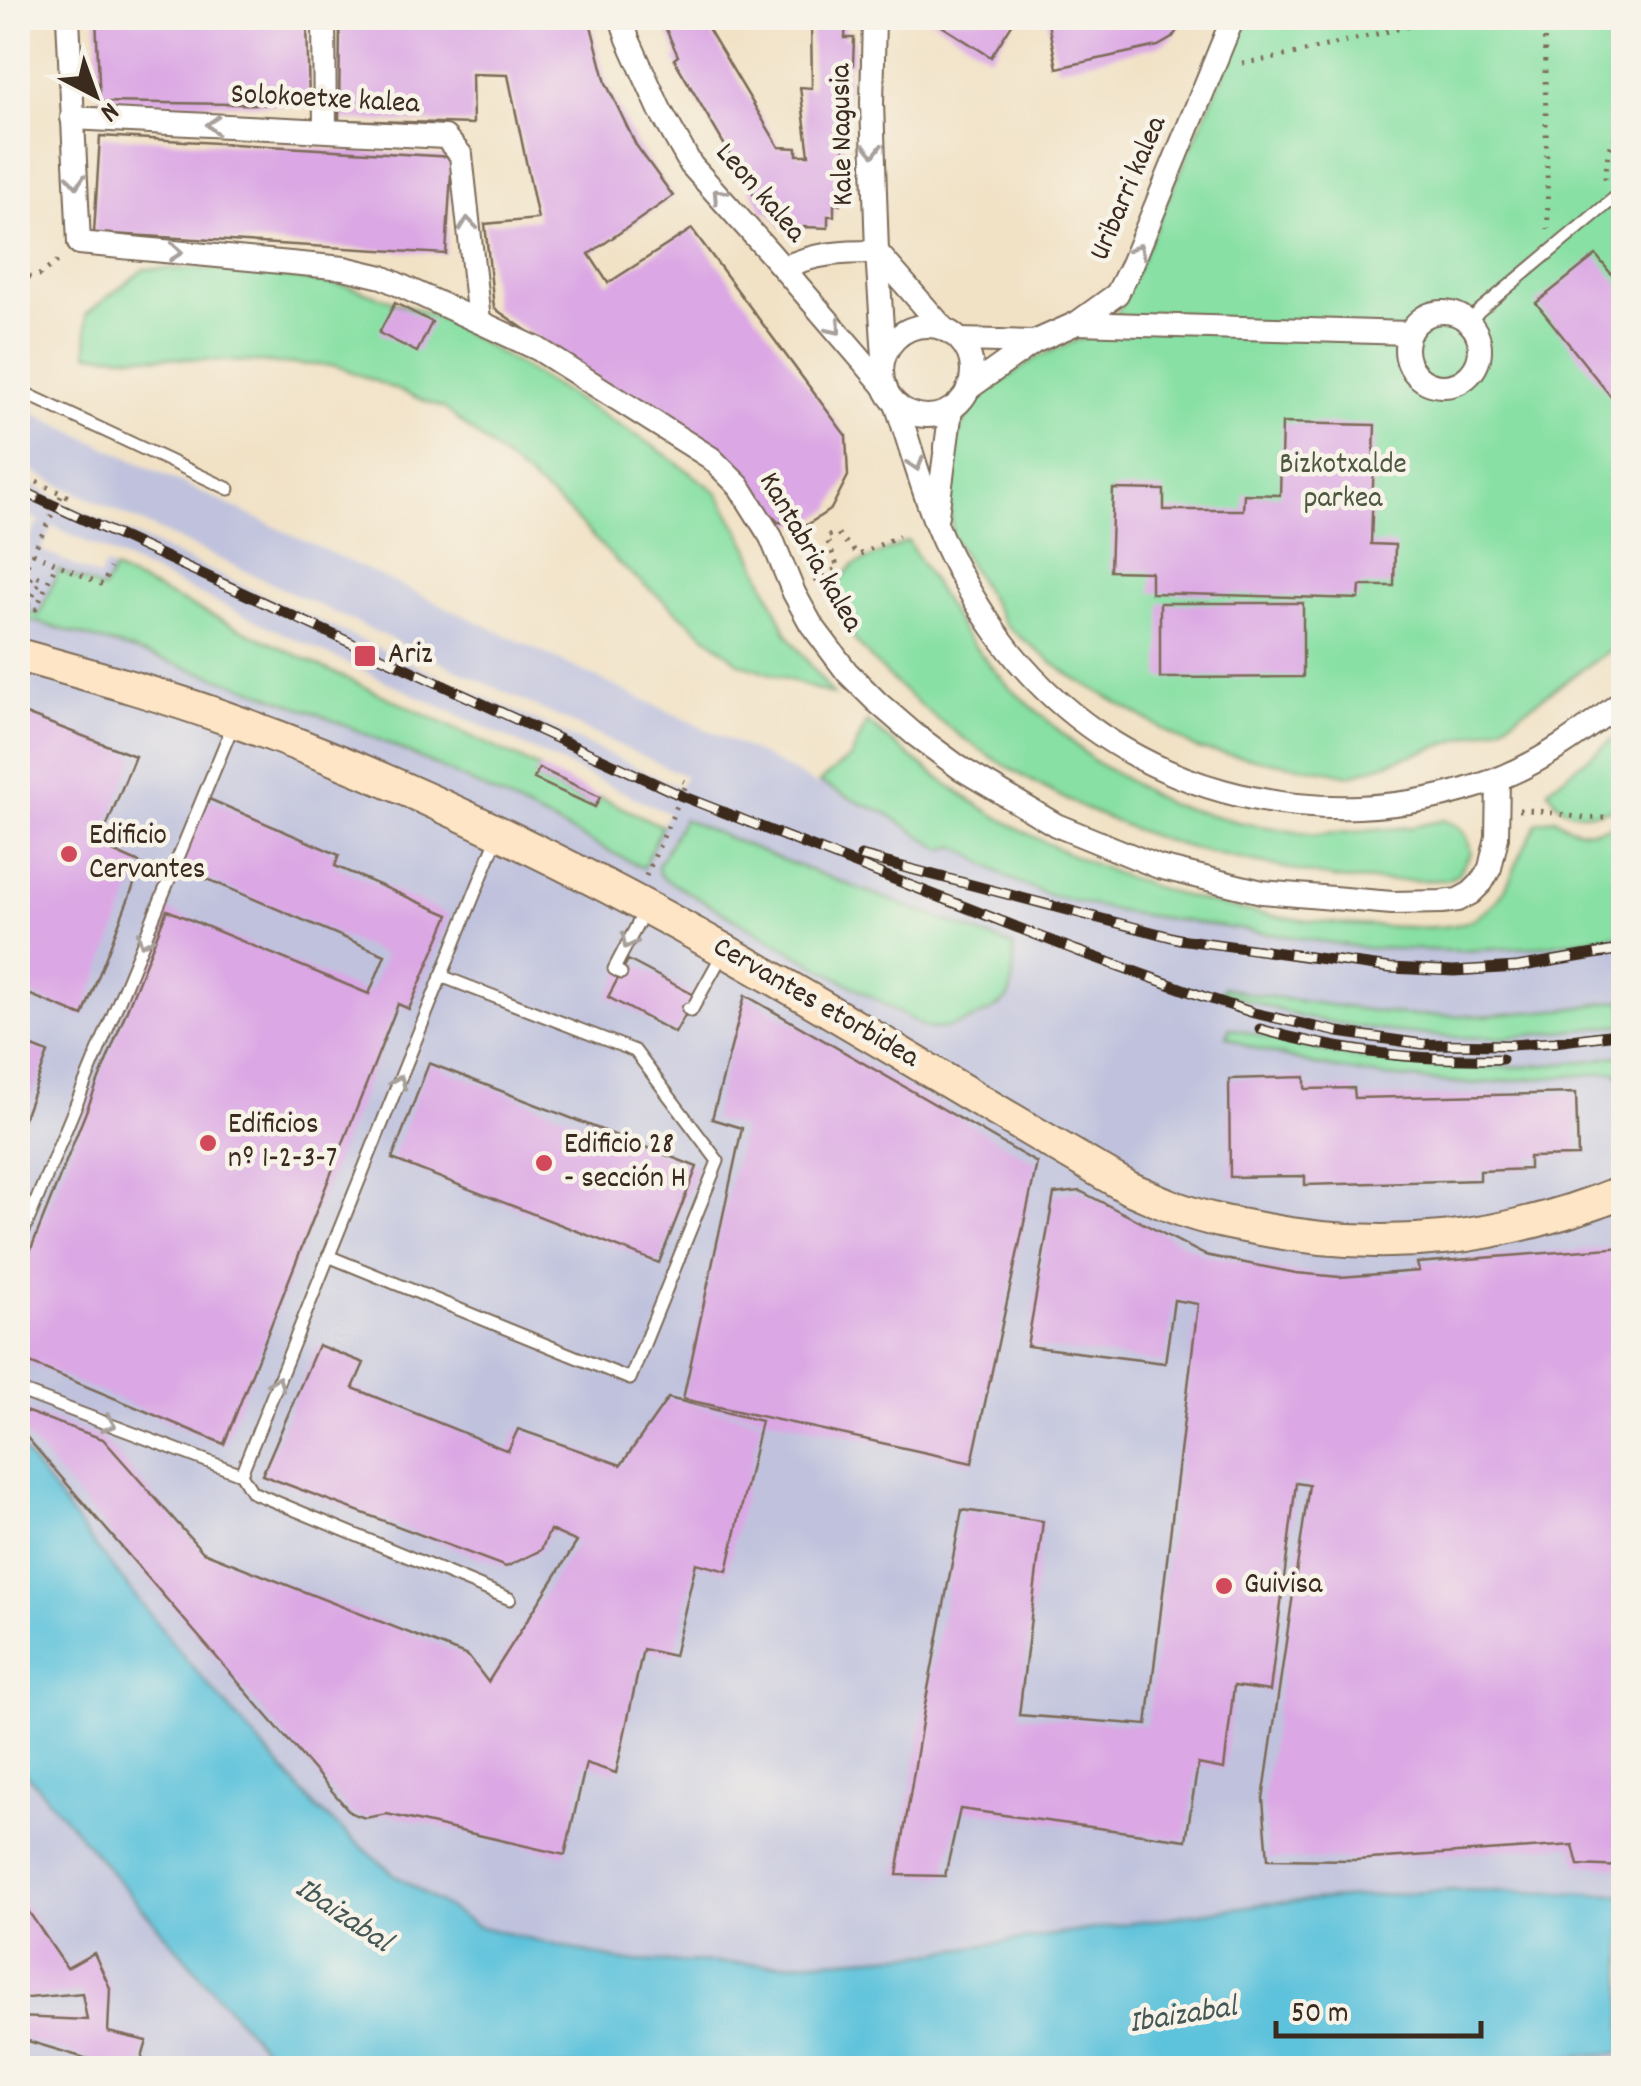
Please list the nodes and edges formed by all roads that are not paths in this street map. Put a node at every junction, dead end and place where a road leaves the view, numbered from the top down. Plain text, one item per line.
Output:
1 (68, 18) edge
2 (324, 18) edge
3 (622, 18) edge
4 (874, 18) edge
5 (1233, 18) edge
6 (72, 118) junction
7 (325, 130) junction
8 (1624, 190) edge
9 (876, 252) junction
10 (784, 268) junction
11 (478, 321) junction
12 (1470, 322) junction
13 (1077, 323) junction
14 (1409, 333) junction
15 (953, 335) junction
16 (1034, 342) junction
17 (884, 357) junction
18 (968, 389) junction
19 (18, 390) edge
20 (891, 396) junction
21 (951, 409) junction
22 (229, 489) dead end
23 (936, 524) junction
24 (18, 655) edge
25 (1624, 700) edge
26 (234, 720) junction
27 (1498, 779) junction
28 (499, 833) junction
29 (641, 905) junction
30 (724, 952) junction
31 (621, 973) dead end
32 (441, 976) junction
33 (690, 1010) dead end
34 (1624, 1191) edge
35 (18, 1244) edge
36 (328, 1256) junction
37 (18, 1390) edge
38 (240, 1474) junction
39 (510, 1599) dead end

1 - 6 street
2 - 7 street
10 -> 3 street, Leon kalea
4 -> 9 street, Kale Nagusia
13 -> 5 street, Uribarri kalea
7 -> 6 street, Solokoetxe kalea
6 -> 11 street, Kantabria kalea
11 -> 7 street, Solokoetxe kalea
8 - 12 lane
9 - 10 street
9 - 15 street
9 - 17 street, Kale Nagusia
10 -> 20 street, Leon kalea
11 - 27 street, Kantabria kalea
12 - 14 street
12 - 14 street
13 - 14 street
13 - 16 street, Uribarri kalea
15 - 16 street, Uribarri kalea
15 - 17 street
15 - 18 street
16 - 18 street, Uribarri kalea
17 - 20 street, Kale Nagusia
18 - 21 street
19 - 22 lane
20 - 21 street
20 -> 23 street
21 - 23 street
23 - 27 street
24 - 26 street, Cervantes etorbidea
25 - 27 street
26 - 28 street, Cervantes etorbidea
26 -> 35 lane
28 - 29 street, Cervantes etorbidea
28 - 32 lane
29 - 30 street, Cervantes etorbidea
29 -> 31 lane
30 - 33 lane
30 - 34 street, Cervantes etorbidea
36 -> 32 lane
32 - 36 lane
38 -> 36 lane
37 -> 38 lane
38 - 39 lane

